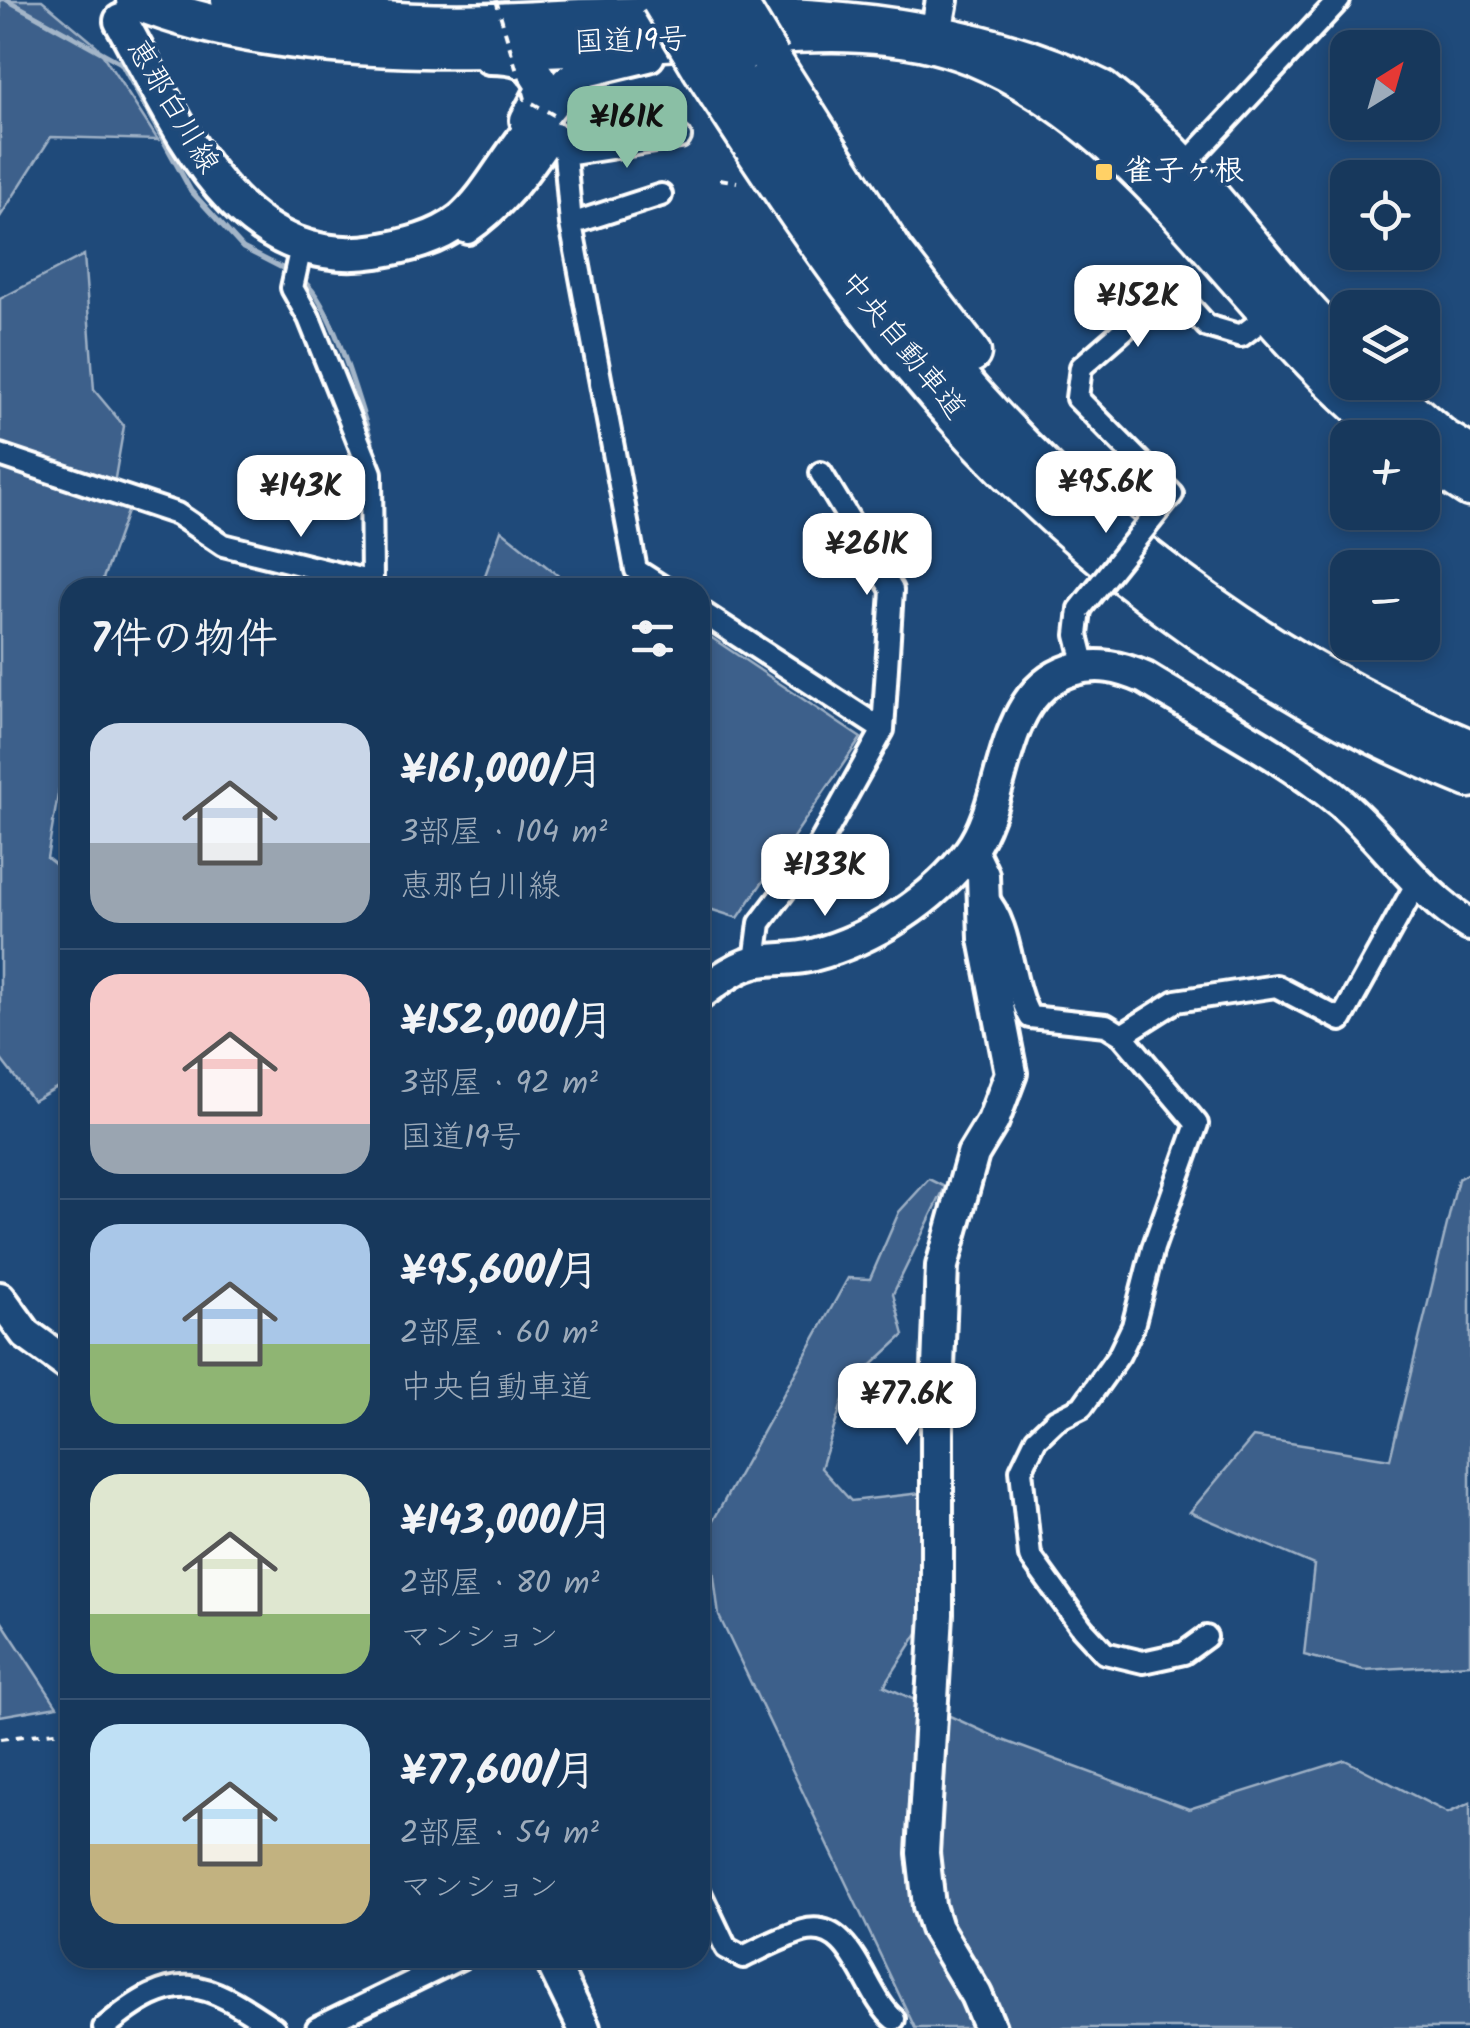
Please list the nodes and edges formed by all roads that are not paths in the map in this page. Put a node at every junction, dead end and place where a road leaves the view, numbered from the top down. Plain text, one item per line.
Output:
1 (231, 0) edge
2 (288, 0) edge
3 (660, 0) edge
4 (696, 0) edge
5 (1340, 0) edge
6 (754, 1) edge
7 (587, 8) edge
8 (128, 10) edge
9 (397, 19) junction
10 (939, 19) edge
11 (462, 47) junction
12 (727, 56) junction
13 (680, 137) dead end
14 (520, 143) junction
15 (565, 155) junction
16 (1184, 166) junction
17 (661, 196) dead end
18 (571, 224) junction
19 (450, 228) junction
20 (300, 255) junction
21 (1270, 313) junction
22 (1330, 333) edge
23 (1397, 400) edge
24 (1378, 420) edge
25 (0, 455) edge
26 (1470, 455) edge
27 (1440, 468) edge
28 (821, 473) dead end
29 (1470, 487) edge
30 (346, 578) edge
31 (372, 578) edge
32 (648, 578) edge
33 (710, 618) edge
34 (1232, 653) junction
35 (1086, 667) junction
36 (883, 730) junction
37 (1470, 748) edge
38 (1470, 778) edge
39 (1470, 796) edge
40 (971, 850) junction
41 (1418, 881) junction
42 (986, 897) junction
43 (1470, 925) edge
44 (756, 961) junction
45 (710, 988) edge
46 (1122, 1036) junction
47 (0, 1298) edge
48 (60, 1359) edge
49 (1206, 1637) dead end
50 (710, 1915) edge
51 (440, 1968) edge
52 (555, 1968) edge
53 (894, 2018) dead end
54 (104, 2028) edge
55 (274, 2028) edge
56 (317, 2028) edge
57 (584, 2028) edge
58 (990, 2028) edge

1 - 9 highway, 国道19号
2 - 9 main road
3 - 12 highway, 中央自動車道, bridge
4 - 12 highway, 中央自動車道, bridge
5 - 16 street
6 - 7 highway, 国道19号
6 - 10 highway, 国道19号
6 - 12 highway, bridge
7 - 9 highway, 国道19号
8 - 11 highway, 国道19号
8 - 20 main road, 恵那白川線
10 - 12 highway, 国道19号
10 - 16 highway, 国道19号
10 - 21 highway, 国道19号
11 - 12 highway, 国道19号
11 - 14 main road
12 - 14 main road
12 - 34 highway, 中央自動車道
12 - 37 highway, 中央自動車道
13 - 15 street
14 - 19 main road, 恵那白川線
15 - 18 street
15 - 19 street
16 - 22 highway, 国道19号
17 - 18 street
18 - 32 street
19 - 20 main road, 恵那白川線
20 - 31 street
21 - 24 highway, 国道19号
21 - 35 street, bridge
23 - 26 highway
25 - 30 street
27 - 29 highway
28 - 36 street
33 - 36 street
34 - 38 highway, 中央自動車道
34 - 39 highway
35 - 40 street
35 - 41 street
36 - 44 street
40 - 42 street
40 - 44 street
41 - 43 street
41 - 46 street
42 - 46 street
42 - 58 street
44 - 45 street
46 - 49 street
47 - 48 street
50 - 53 street
51 - 56 street
52 - 57 street
54 - 55 street

